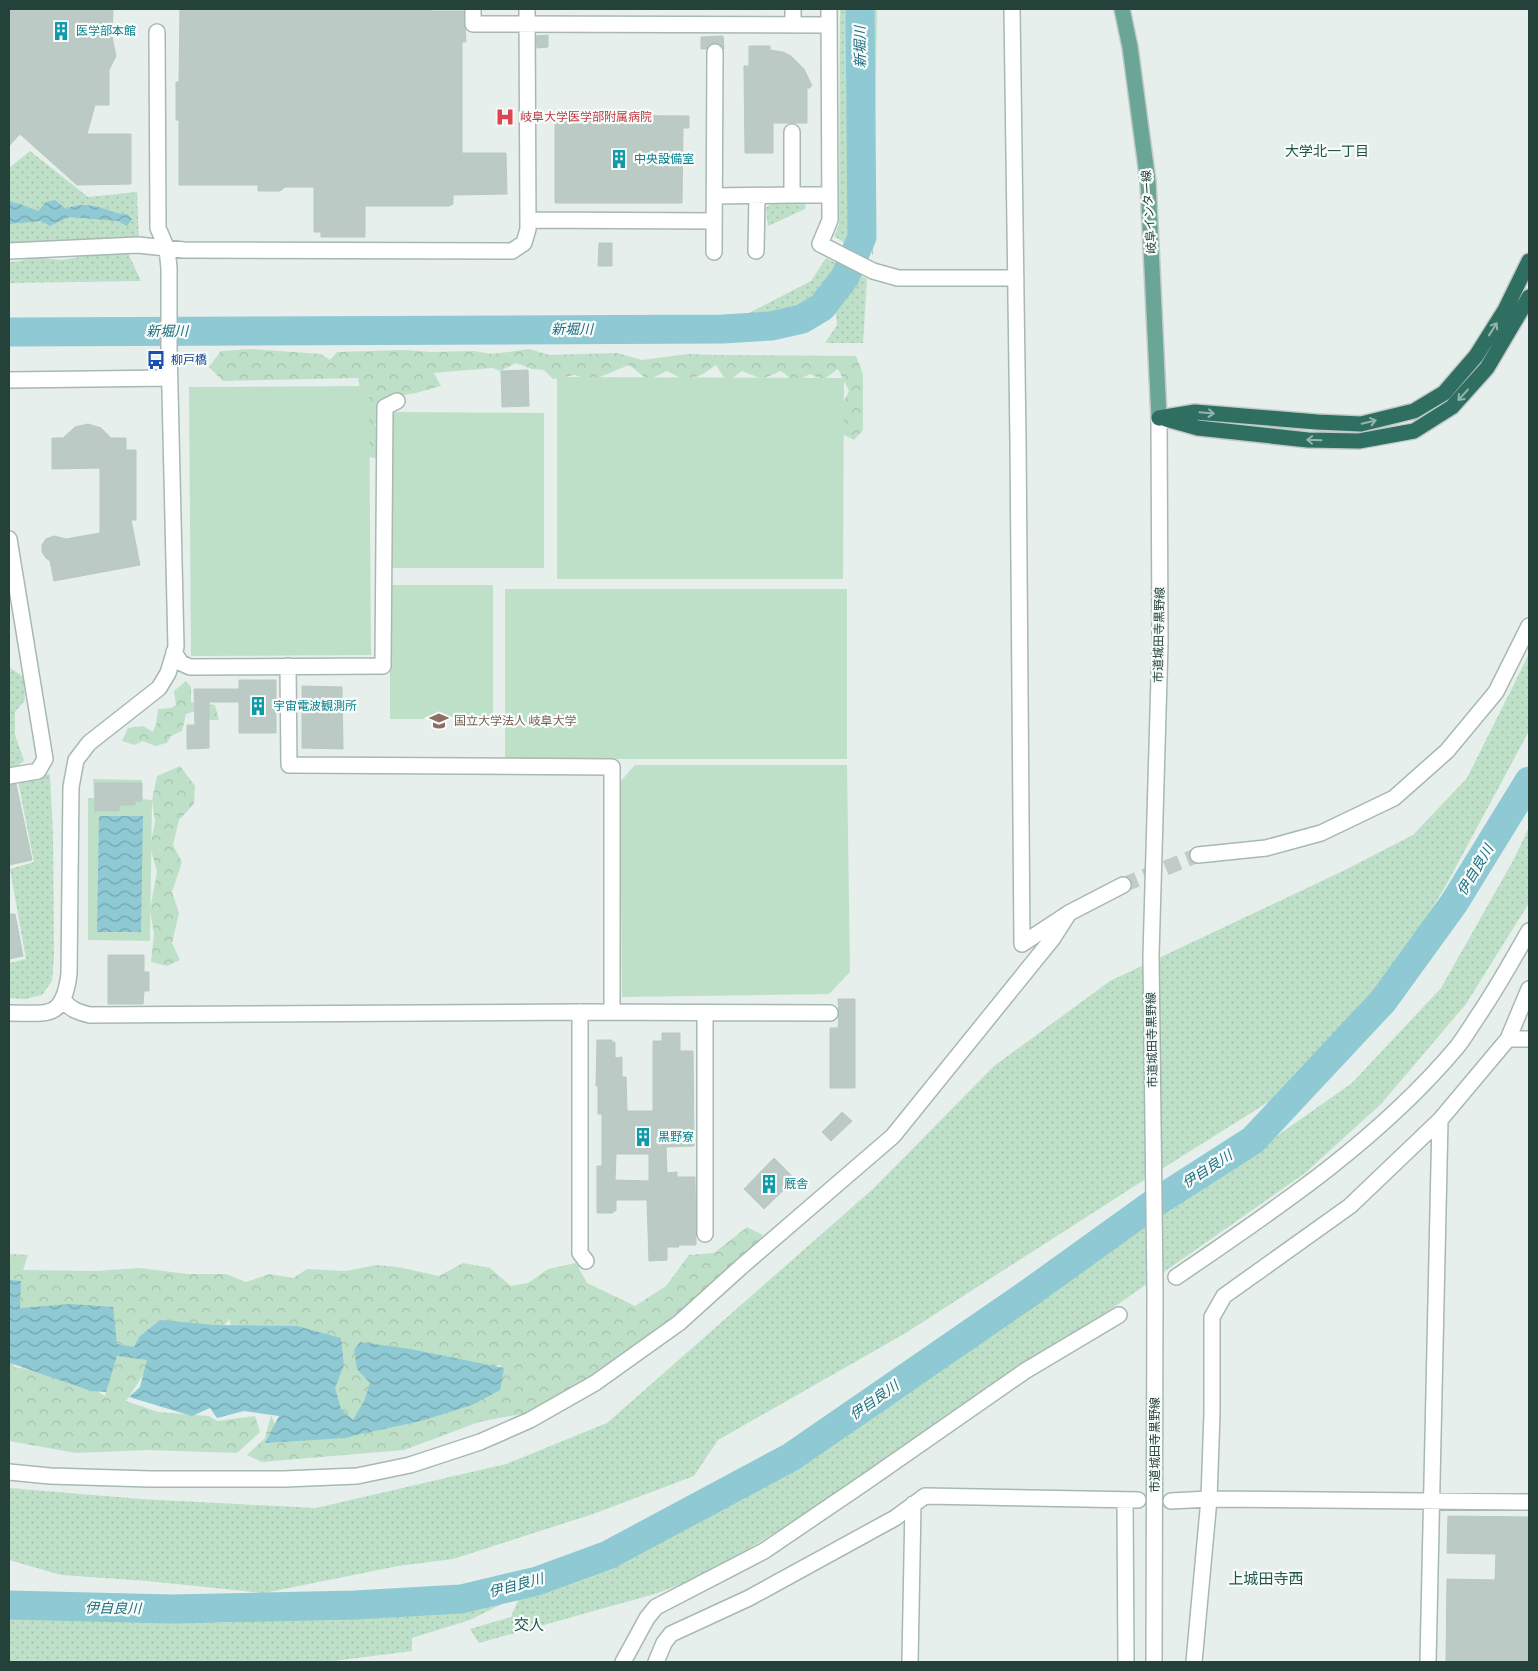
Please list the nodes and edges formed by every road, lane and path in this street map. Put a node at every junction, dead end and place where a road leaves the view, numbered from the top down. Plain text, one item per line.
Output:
1 (473, 9) edge
2 (793, 9) edge
3 (829, 9) edge
4 (1012, 9) edge
5 (1122, 9) edge
6 (527, 16) edge
7 (793, 25) junction
8 (829, 25) junction
9 (157, 32) dead end
10 (715, 52) dead end
11 (792, 132) dead end
12 (792, 195) junction
13 (830, 195) junction
14 (714, 196) junction
15 (758, 196) junction
16 (528, 220) junction
17 (714, 221) junction
18 (167, 249) junction
19 (9, 251) edge
20 (756, 251) dead end
21 (714, 252) dead end
22 (1529, 261) edge
23 (1016, 278) junction
24 (1529, 297) edge
25 (170, 378) junction
26 (9, 380) edge
27 (397, 401) dead end
28 (1159, 418) junction
29 (9, 539) edge
30 (1528, 631) edge
31 (174, 652) junction
32 (288, 666) junction
33 (9, 776) edge
34 (1198, 855) tunnel mouth
35 (1124, 885) tunnel mouth
36 (1069, 913) junction
37 (1529, 931) edge
38 (1529, 989) edge
39 (63, 1000) junction
40 (580, 1012) junction
41 (612, 1012) junction
42 (705, 1012) junction
43 (830, 1012) dead end
44 (9, 1013) edge
45 (1508, 1039) junction
46 (1529, 1039) edge
47 (1440, 1120) junction
48 (706, 1234) dead end
49 (586, 1261) dead end
50 (1176, 1276) dead end
51 (1119, 1315) dead end
52 (9, 1472) edge
53 (1209, 1499) junction
54 (1171, 1500) dead end
55 (1431, 1501) junction
56 (1529, 1502) edge
57 (913, 1504) junction
58 (623, 1662) edge
59 (656, 1662) edge
60 (910, 1662) edge
61 (1126, 1662) edge
62 (1154, 1662) edge
63 (1194, 1662) edge
64 (1428, 1662) edge

1 - 6 street
2 - 7 street
3 - 8 street
4 - 23 street
5 - 28 main road, 岐阜インター線
6 - 7 street
6 - 16 street
7 - 8 street
8 - 13 street
9 - 18 street
10 - 14 street
11 - 12 street
12 - 13 street
12 - 15 street
13 - 23 street
14 - 15 street
14 - 17 street
15 - 20 street
16 - 17 street
16 - 18 street
17 - 21 street
18 - 19 street
18 - 25 street
28 -> 22 highway
23 - 36 street
24 -> 28 highway
25 - 26 street
25 - 31 street
27 - 32 street
28 - 62 street, 市道城田寺黒野線
29 - 33 street
30 - 34 street
31 - 32 street
31 - 39 street
32 - 41 street
35 - 36 street
36 - 52 street
37 - 50 street
38 - 45 street
39 - 40 street
39 - 44 street
40 - 41 street
40 - 49 street
41 - 42 street
42 - 43 street
42 - 48 street
45 - 46 street
45 - 47 street
47 - 53 street
47 - 55 street
51 - 58 street
53 - 54 street
53 - 55 street
53 - 63 street
55 - 56 street
55 - 64 street
57 - 59 street
57 - 60 street
57 - 61 street

